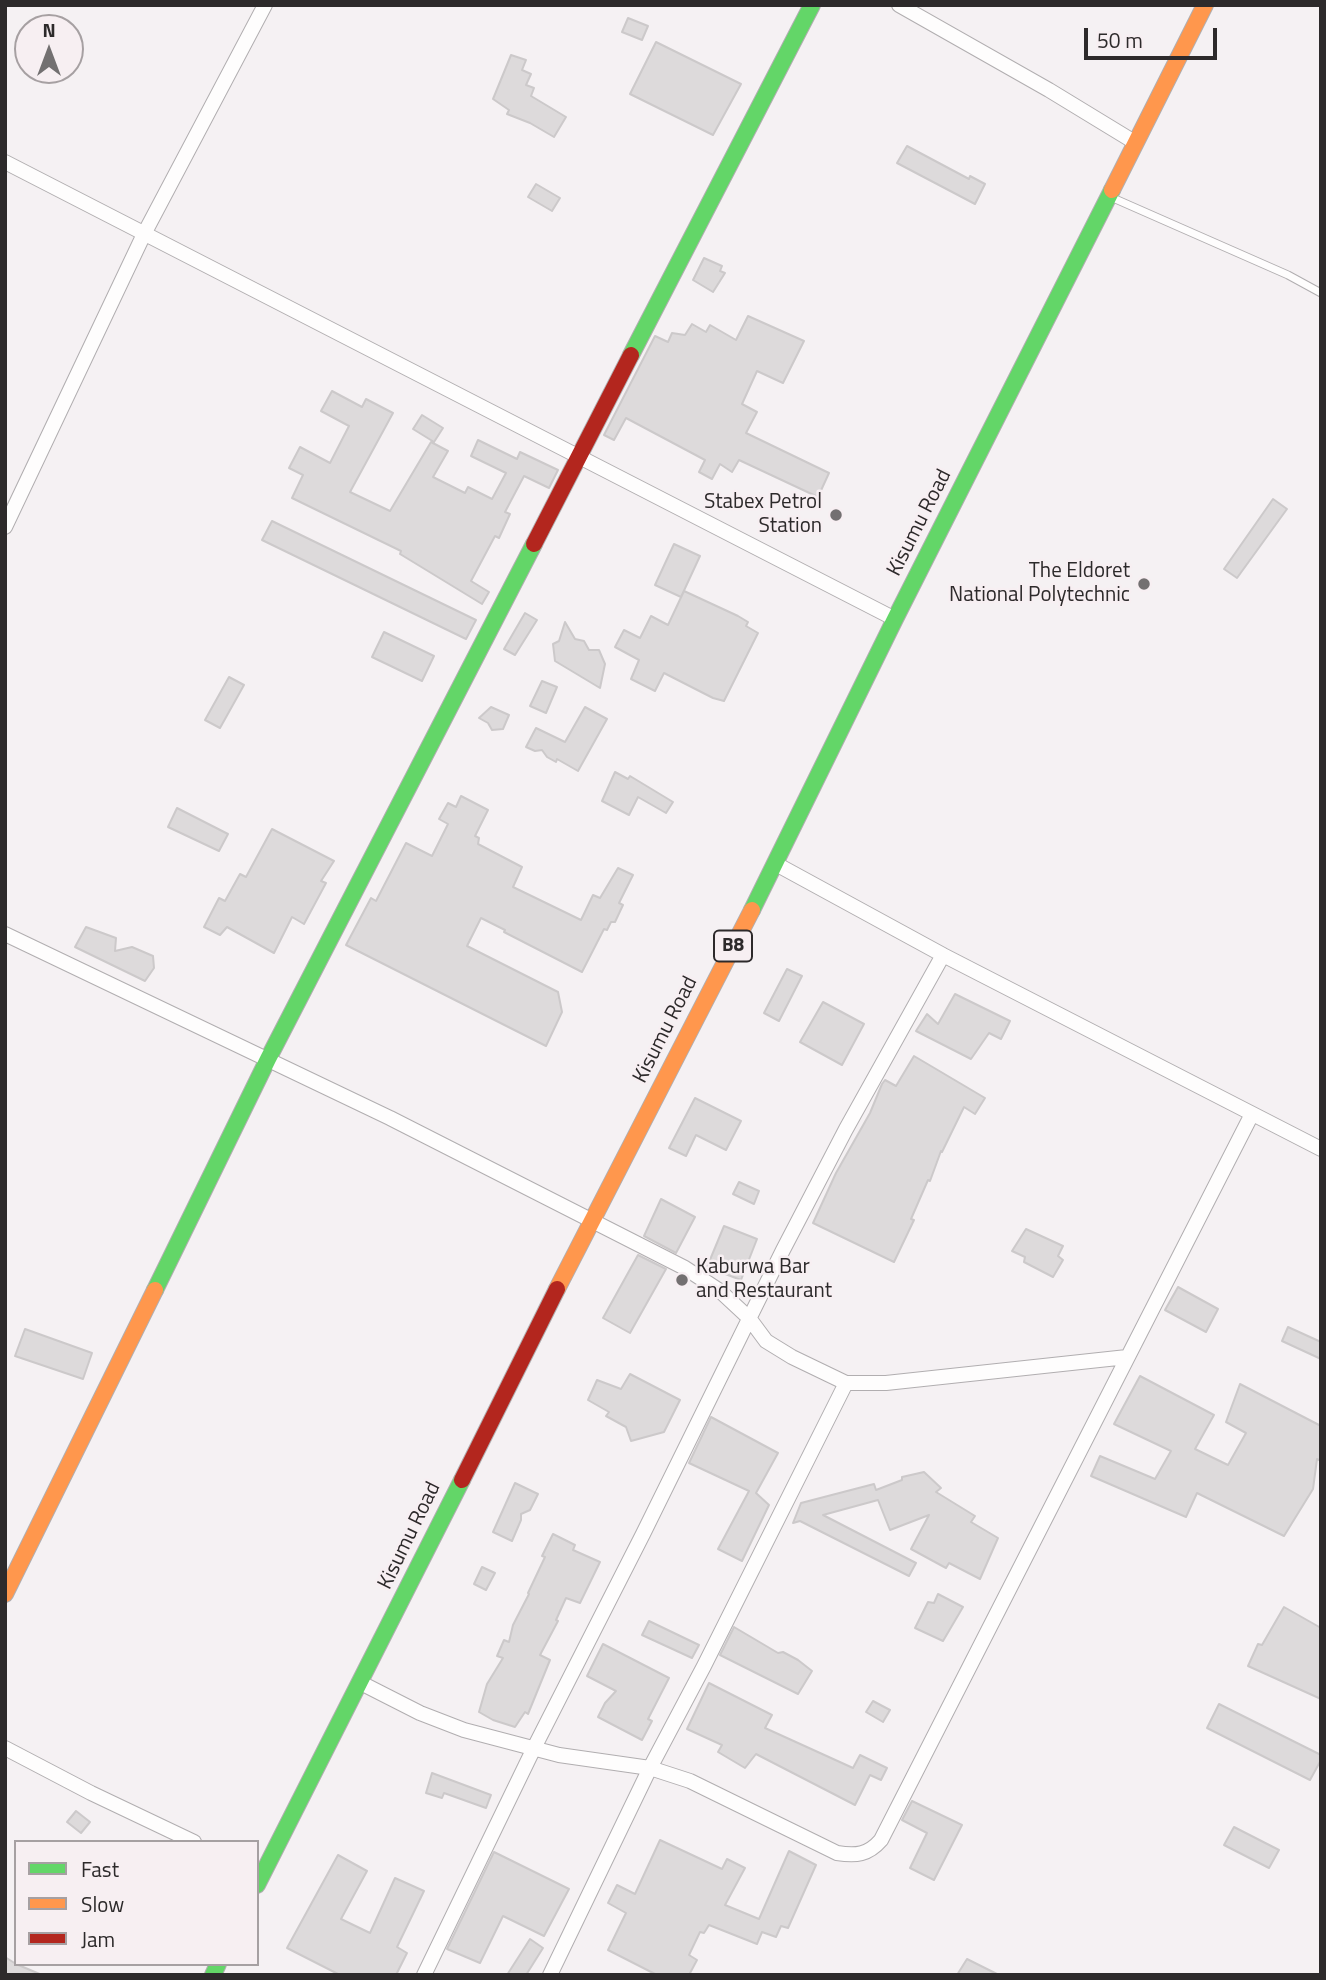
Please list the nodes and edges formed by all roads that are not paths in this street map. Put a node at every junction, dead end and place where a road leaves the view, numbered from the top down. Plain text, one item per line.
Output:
1 (265, 5) edge
2 (813, 5) edge
3 (899, 5) edge
4 (1205, 5) edge
5 (1136, 143) junction
6 (5, 162) edge
7 (1109, 196) junction
8 (144, 234) junction
9 (1321, 293) edge
10 (578, 458) junction
11 (5, 527) edge
12 (895, 619) junction
13 (776, 864) junction
14 (5, 934) edge
15 (943, 955) junction
16 (268, 1059) junction
17 (1252, 1114) junction
18 (1321, 1149) edge
19 (591, 1221) junction
20 (749, 1318) junction
21 (1127, 1357) junction
22 (846, 1383) junction
23 (5, 1594) edge
24 (361, 1683) junction
25 (5, 1748) edge
26 (534, 1748) junction
27 (650, 1768) junction
28 (190, 1840) edge
29 (259, 1876) edge
30 (424, 1975) edge
31 (550, 1975) edge

1 - 8 street
2 - 10 main road
3 - 5 street
4 - 5 main road, Kisumu Road / B8
5 - 7 main road, Kisumu Road / B8
6 - 8 street
7 - 9 lane
7 - 12 main road, Kisumu Road / B8
8 - 10 street
8 - 11 street
10 - 12 street
10 - 16 main road
12 - 13 main road, Kisumu Road / B8
13 - 15 street
13 - 19 main road, Kisumu Road / B8
14 - 16 street
15 - 17 street
15 - 20 street
16 - 19 street
16 - 23 main road
17 - 18 street
17 - 21 street
19 - 20 street
19 - 24 main road, Kisumu Road / B8
20 - 22 street
20 - 26 street
21 - 22 street
21 - 27 street
22 - 27 street
24 - 26 street
24 - 29 main road, Kisumu Road / B8
25 - 28 street
26 - 27 street
26 - 30 street
27 - 31 street

